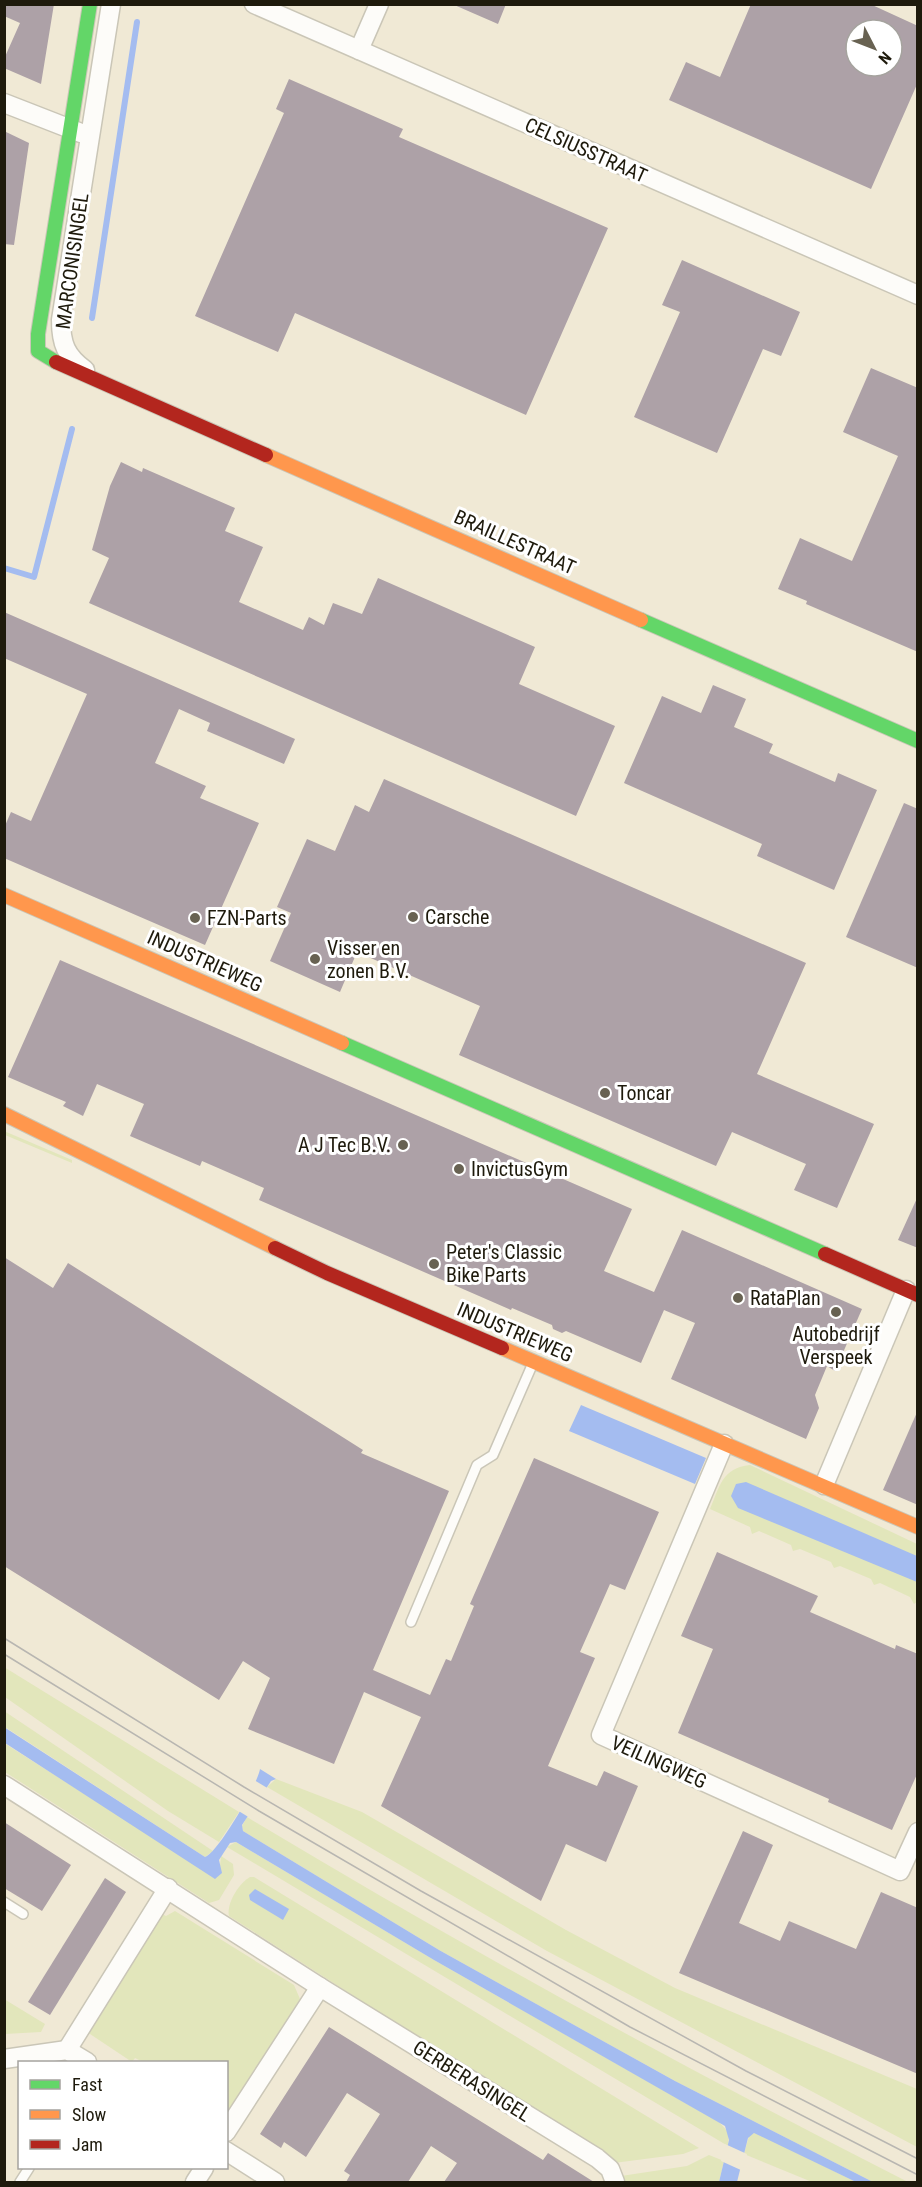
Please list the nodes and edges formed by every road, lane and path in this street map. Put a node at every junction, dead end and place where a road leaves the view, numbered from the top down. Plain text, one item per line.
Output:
1 (90, 4) edge
2 (111, 4) edge
3 (254, 4) edge
4 (379, 4) edge
5 (359, 50) junction
6 (4, 103) edge
7 (70, 131) junction
8 (90, 135) junction
9 (918, 295) edge
10 (96, 379) junction
11 (918, 741) edge
12 (4, 895) edge
13 (4, 1114) edge
14 (912, 1293) edge
15 (534, 1361) junction
16 (724, 1444) junction
17 (824, 1485) junction
18 (918, 1527) edge
19 (411, 1622) dead end
20 (4, 1785) edge
21 (918, 1832) edge
22 (168, 1888) junction
23 (4, 1902) edge
24 (23, 1914) dead end
25 (320, 1987) junction
26 (67, 2050) junction
27 (4, 2059) edge
28 (85, 2061) edge
29 (228, 2129) edge
30 (228, 2152) edge
31 (28, 2169) edge
32 (203, 2169) edge
33 (20, 2182) edge
34 (195, 2182) edge
35 (275, 2182) edge
36 (615, 2182) edge

1 - 7 street, MARCONISINGEL
2 - 8 street, MARCONISINGEL
3 - 5 street, CELSIUSSTRAAT
4 - 5 street
5 - 9 street, CELSIUSSTRAAT
6 - 7 street
7 - 8 street
7 - 10 street, MARCONISINGEL
8 - 10 street, MARCONISINGEL
10 - 11 street, BRAILLESTRAAT
12 - 14 street, INDUSTRIEWEG
13 - 15 street, INDUSTRIEWEG
14 - 17 street
15 - 16 street, INDUSTRIEWEG
15 - 19 lane
16 - 17 street, INDUSTRIEWEG
16 - 21 street, VEILINGWEG
17 - 18 street, INDUSTRIEWEG
20 - 22 street, GERBERASINGEL
22 - 25 street, GERBERASINGEL
22 - 26 street
23 - 24 lane
25 - 29 street
25 - 36 street, GERBERASINGEL
26 - 27 street
26 - 28 street
30 - 35 street
31 - 33 lane
32 - 34 street

